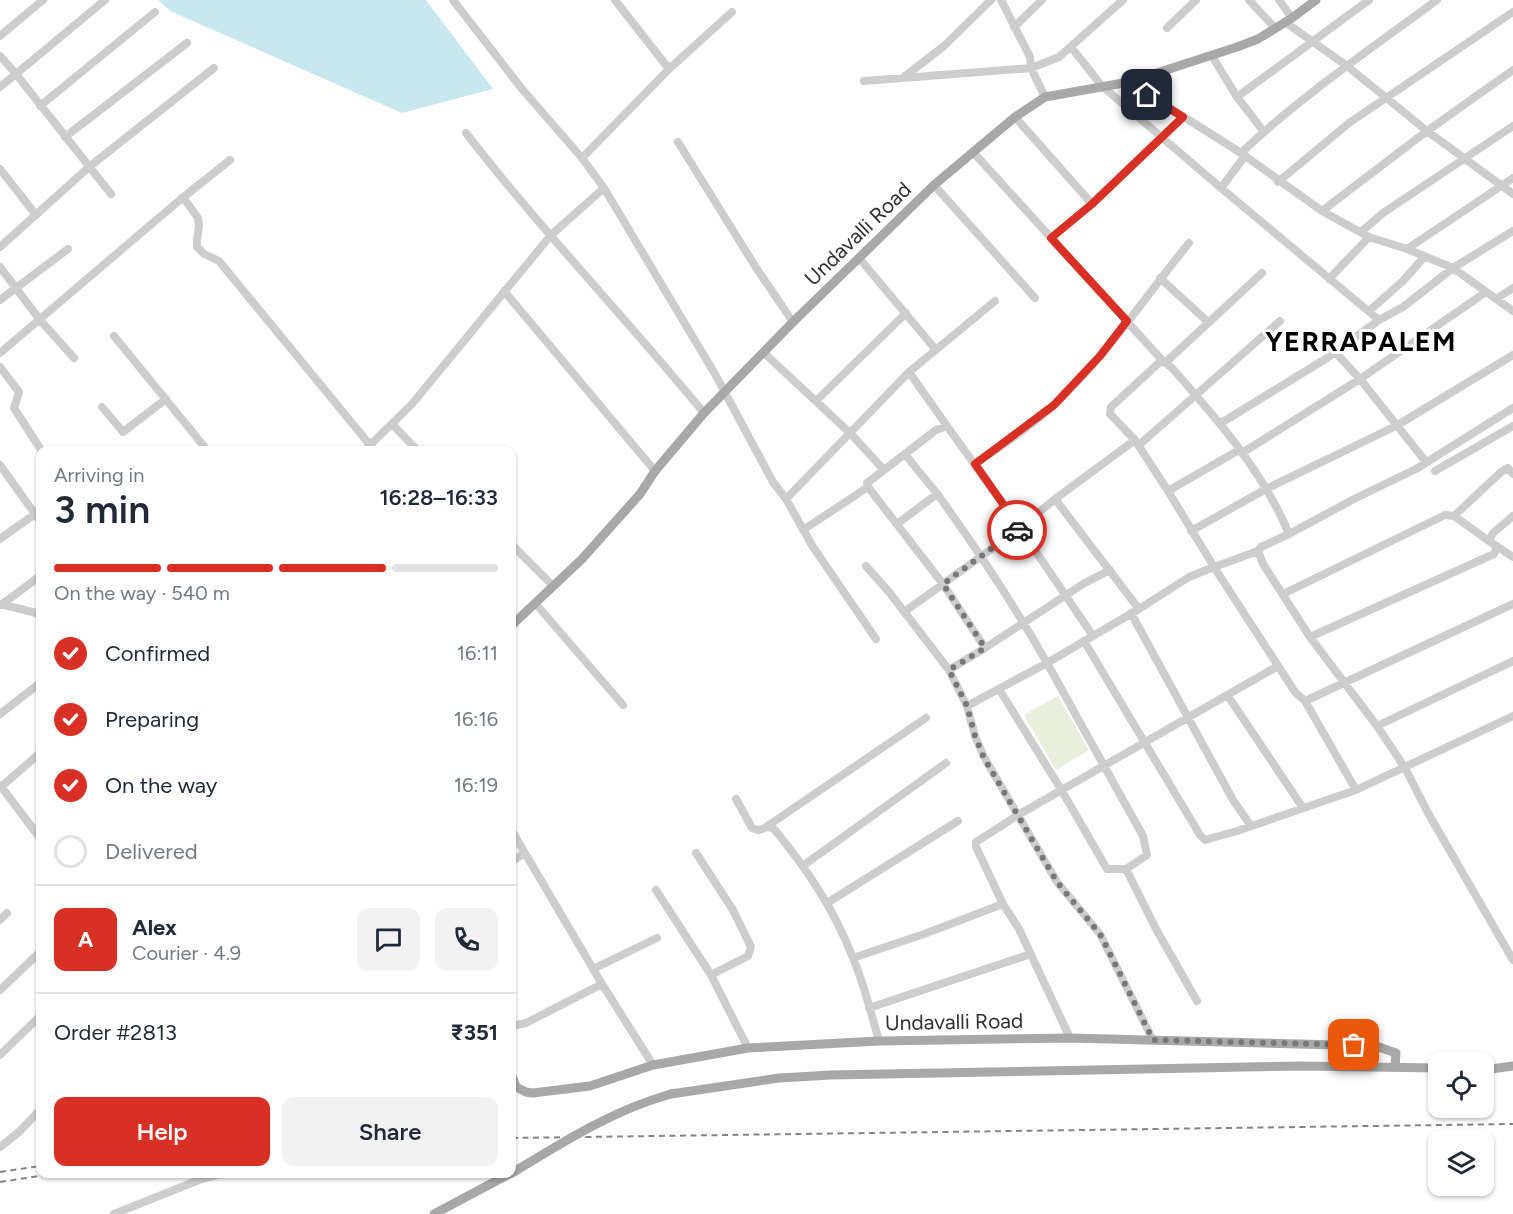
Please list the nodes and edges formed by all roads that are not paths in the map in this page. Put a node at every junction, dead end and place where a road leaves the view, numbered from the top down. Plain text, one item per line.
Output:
1 (43, 0) edge
2 (105, 0) edge
3 (453, 0) edge
4 (615, 0) edge
5 (991, 0) edge
6 (1001, 0) edge
7 (1042, 0) edge
8 (1124, 0) edge
9 (1196, 0) edge
10 (1250, 0) edge
11 (1279, 0) edge
12 (1316, 0) edge
13 (1369, 0) edge
14 (1437, 0) edge
15 (155, 12) dead end
16 (732, 12) dead end
17 (1513, 12) edge
18 (1288, 20) junction
19 (1014, 27) junction
20 (1167, 28) dead end
21 (1275, 28) junction
22 (0, 36) edge
23 (1311, 41) junction
24 (186, 43) dead end
25 (1071, 47) junction
26 (0, 56) edge
27 (1212, 56) junction
28 (1347, 66) junction
29 (214, 68) dead end
30 (1031, 68) junction
31 (669, 69) junction
32 (1513, 70) edge
33 (16, 74) junction
34 (902, 78) junction
35 (864, 81) dead end
36 (1129, 82) junction
37 (1102, 86) junction
38 (0, 87) edge
39 (1045, 97) junction
40 (1237, 97) junction
41 (1387, 98) junction
42 (40, 106) junction
43 (1015, 117) junction
44 (1183, 117) junction
45 (1513, 126) edge
46 (1427, 131) junction
47 (1263, 132) junction
48 (466, 133) dead end
49 (65, 137) junction
50 (1162, 138) junction
51 (678, 142) dead end
52 (973, 152) junction
53 (1243, 154) junction
54 (582, 158) junction
55 (1464, 158) junction
56 (230, 160) dead end
57 (89, 167) junction
58 (0, 169) edge
59 (1513, 178) edge
60 (1278, 182) junction
61 (934, 185) junction
62 (1501, 185) junction
63 (604, 188) junction
64 (1221, 188) junction
65 (111, 194) dead end
66 (1513, 194) edge
67 (183, 197) junction
68 (1092, 204) junction
69 (1322, 211) junction
70 (36, 215) junction
71 (1513, 231) edge
72 (1361, 232) junction
73 (552, 235) junction
74 (1369, 237) junction
75 (1051, 238) junction
76 (1189, 243) dead end
77 (0, 247) edge
78 (68, 249) dead end
79 (1407, 249) junction
80 (1425, 256) junction
81 (859, 258) junction
82 (0, 267) edge
83 (1453, 268) junction
84 (1262, 273) dead end
85 (1160, 278) junction
86 (1329, 279) junction
87 (16, 288) junction
88 (1513, 288) edge
89 (504, 291) junction
90 (1486, 292) junction
91 (1035, 298) dead end
92 (1496, 299) junction
93 (0, 300) edge
94 (995, 302) dead end
95 (1369, 311) junction
96 (1513, 311) edge
97 (906, 313) junction
98 (40, 320) junction
99 (1379, 320) junction
100 (1127, 321) junction
101 (1280, 321) dead end
102 (793, 322) junction
103 (1208, 322) junction
104 (114, 336) dead end
105 (936, 350) junction
106 (1335, 352) junction
107 (0, 353) edge
108 (765, 353) junction
109 (1513, 355) edge
110 (74, 358) dead end
111 (1164, 361) junction
112 (0, 368) edge
113 (909, 372) junction
114 (1360, 379) junction
115 (724, 393) junction
116 (1196, 396) junction
117 (166, 399) junction
118 (816, 401) junction
119 (102, 407) dead end
120 (1513, 408) edge
121 (704, 413) junction
122 (1221, 423) junction
123 (392, 424) junction
124 (947, 426) junction
125 (1395, 426) junction
126 (1513, 426) edge
127 (850, 433) junction
128 (1137, 443) junction
129 (38, 446) edge
130 (204, 446) edge
131 (367, 446) edge
132 (369, 446) edge
133 (413, 446) edge
134 (1240, 451) junction
135 (906, 455) junction
136 (1426, 462) junction
137 (975, 464) junction
138 (2, 470) edge
139 (884, 470) junction
140 (655, 471) junction
141 (1435, 471) dead end
142 (1513, 474) edge
143 (868, 487) junction
144 (1266, 489) junction
145 (1168, 491) junction
146 (937, 494) junction
147 (786, 499) junction
148 (1055, 499) junction
149 (36, 514) edge
150 (1454, 516) junction
151 (1513, 516) edge
152 (36, 518) edge
153 (897, 524) junction
154 (1020, 528) junction
155 (803, 530) junction
156 (1191, 531) junction
157 (1289, 534) junction
158 (0, 539) edge
159 (1489, 541) junction
160 (1497, 546) junction
161 (516, 549) edge
162 (1258, 551) junction
163 (1513, 557) edge
164 (981, 558) junction
165 (866, 566) dead end
166 (1214, 567) junction
167 (1110, 570) junction
168 (36, 579) edge
169 (943, 584) junction
170 (553, 586) junction
171 (1283, 594) junction
172 (1066, 596) junction
173 (535, 603) junction
174 (1, 604) edge
175 (1513, 604) edge
176 (1139, 609) junction
177 (904, 612) junction
178 (36, 613) edge
179 (1131, 613) junction
180 (516, 621) edge
181 (1023, 622) junction
182 (1093, 636) junction
183 (1310, 637) junction
184 (876, 639) dead end
185 (1084, 641) junction
186 (985, 648) junction
187 (1513, 661) edge
188 (1047, 663) junction
189 (1278, 666) junction
190 (949, 670) junction
191 (1344, 684) junction
192 (36, 686) edge
193 (999, 689) junction
194 (1228, 696) junction
195 (1305, 701) junction
196 (623, 705) dead end
197 (967, 706) junction
198 (0, 714) edge
199 (1513, 716) edge
200 (926, 718) dead end
201 (1188, 718) junction
202 (1377, 726) junction
203 (1144, 742) junction
204 (36, 757) edge
205 (946, 763) dead end
206 (1104, 767) junction
207 (1405, 768) junction
208 (1356, 790) junction
209 (2, 791) edge
210 (1062, 791) junction
211 (736, 800) dead end
212 (1303, 808) junction
213 (1018, 815) junction
214 (958, 821) dead end
215 (36, 825) edge
216 (1251, 826) junction
217 (766, 827) junction
218 (516, 838) edge
219 (525, 853) junction
220 (696, 853) dead end
221 (516, 859) edge
222 (804, 865) junction
223 (1126, 869) junction
224 (656, 890) dead end
225 (827, 903) junction
226 (1003, 904) junction
227 (7, 913) dead end
228 (0, 920) edge
229 (657, 938) dead end
230 (1031, 954) junction
231 (36, 956) edge
232 (853, 958) junction
233 (1513, 960) edge
234 (593, 969) junction
235 (711, 975) junction
236 (602, 984) junction
237 (0, 990) edge
238 (1197, 1001) dead end
239 (869, 1008) junction
240 (36, 1020) edge
241 (516, 1025) edge
242 (1070, 1038) junction
243 (1153, 1040) junction
244 (879, 1041) junction
245 (748, 1048) junction
246 (0, 1055) edge
247 (653, 1065) junction
248 (1513, 1066) edge
249 (1395, 1067) junction
250 (1428, 1068) edge
251 (1494, 1069) edge
252 (516, 1089) edge
253 (36, 1114) edge
254 (0, 1147) edge
255 (516, 1170) edge
256 (206, 1178) edge
257 (502, 1178) edge
258 (114, 1214) edge
259 (434, 1214) edge

1 - 22 street
2 - 33 street
3 - 54 street
4 - 31 street
5 - 34 street
6 - 19 street
7 - 19 street
8 - 25 street
9 - 20 street
10 - 21 street
11 - 18 street
12 - 18 main road, Undavalli Road
13 - 23 street
14 - 28 street
15 - 42 street
16 - 31 street
17 - 41 street
18 - 21 main road, Undavalli Road
18 - 23 street
19 - 30 street
21 - 27 main road, Undavalli Road
23 - 28 street
23 - 40 street
24 - 49 street
25 - 30 street
25 - 37 street
26 - 33 street
27 - 36 main road, Undavalli Road
27 - 40 street
28 - 41 street
28 - 47 street
29 - 57 street
30 - 34 street
30 - 39 street
31 - 54 street
32 - 46 street
33 - 38 street
33 - 42 street
34 - 35 street
36 - 37 main road, Undavalli Road
36 - 44 street
37 - 39 main road, Undavalli Road
37 - 50 street
39 - 43 main road, Undavalli Road
40 - 47 street
41 - 46 street
41 - 60 street
42 - 49 street
43 - 52 main road, Undavalli Road
43 - 68 street
44 - 50 street
44 - 53 street
45 - 55 street
46 - 55 street
46 - 69 street
47 - 53 street
48 - 73 street
49 - 57 street
50 - 64 street
50 - 68 street
51 - 102 street
52 - 61 main road, Undavalli Road
52 - 75 street
53 - 60 street
53 - 64 street
54 - 63 street
55 - 62 street
55 - 72 street
56 - 67 street
57 - 65 street
57 - 70 street
58 - 70 street
59 - 62 street
60 - 69 street
61 - 81 main road, Undavalli Road
61 - 91 street
62 - 66 street
62 - 79 street
63 - 73 street
63 - 115 street
64 - 86 street
67 - 98 street
67 - 131 street
68 - 75 street
69 - 72 street
70 - 77 street
71 - 83 street
72 - 74 street
73 - 89 street
73 - 121 street
74 - 79 street
74 - 86 street
75 - 100 street
76 - 85 street
78 - 87 street
79 - 80 street
80 - 83 street
80 - 95 street
81 - 97 street
81 - 102 main road, Undavalli Road
82 - 87 street
83 - 90 street
83 - 99 street
84 - 103 street
85 - 100 street
85 - 103 street
86 - 95 street
87 - 93 street
87 - 98 street
88 - 92 street
89 - 123 street
89 - 140 street
90 - 92 street
90 - 114 street
92 - 96 street
94 - 105 street
95 - 99 street
97 - 105 street
97 - 118 street
98 - 107 street
98 - 110 street
99 - 106 street
100 - 111 street
100 - 137 street
101 - 116 street
102 - 108 main road, Undavalli Road
103 - 111 street
104 - 117 street
105 - 113 street
106 - 114 street
106 - 122 street
108 - 115 main road, Undavalli Road
108 - 118 street
109 - 125 street
111 - 116 street
111 - 128 street
112 - 129 street
113 - 124 street
113 - 127 street
114 - 125 street
114 - 134 street
115 - 121 main road, Undavalli Road
115 - 147 street
116 - 122 street
116 - 128 street
117 - 119 street
117 - 130 street
118 - 127 street
120 - 136 street
121 - 140 main road, Undavalli Road
122 - 134 street
123 - 132 street
123 - 133 street
124 - 135 street
124 - 137 street
125 - 136 street
125 - 144 street
126 - 141 street
127 - 139 street
127 - 147 street
128 - 145 street
128 - 148 street
134 - 144 street
134 - 145 street
135 - 139 street
135 - 146 street
136 - 157 street
137 - 154 street
138 - 149 street
139 - 143 street
140 - 170 main road, Undavalli Road
142 - 150 street
143 - 153 street
143 - 155 street
144 - 156 street
144 - 157 street
145 - 156 street
146 - 153 street
146 - 164 street
147 - 155 street
148 - 154 street
148 - 167 street
150 - 159 street
150 - 171 street
151 - 159 street
152 - 158 street
153 - 169 street
154 - 164 street
154 - 172 street
155 - 184 street
156 - 166 street
157 - 162 street
159 - 160 street
160 - 163 street
160 - 183 street
161 - 170 street
162 - 166 street
162 - 171 street
164 - 169 street
164 - 181 street
165 - 177 street
166 - 176 street
166 - 189 street
167 - 172 street
167 - 176 street
168 - 174 street
169 - 177 street
169 - 186 street
170 - 173 main road, Undavalli Road
171 - 183 street
172 - 181 street
172 - 182 street
173 - 180 main road, Undavalli Road
173 - 196 street
174 - 178 street
175 - 191 street
176 - 179 street
177 - 190 street
179 - 182 street
179 - 201 street
181 - 186 street
181 - 188 street
182 - 185 street
183 - 191 street
185 - 188 street
185 - 203 street
186 - 190 street
187 - 202 street
188 - 193 street
188 - 206 street
189 - 194 street
189 - 195 street
190 - 197 street
191 - 195 street
191 - 202 street
192 - 198 street
193 - 197 street
193 - 210 street
194 - 201 street
194 - 212 street
195 - 208 street
197 - 213 street
199 - 207 street
200 - 217 street
201 - 203 street
201 - 216 street
202 - 207 street
203 - 206 street
203 - 216 street
204 - 209 street
205 - 222 street
206 - 210 street
206 - 223 street
207 - 208 street
207 - 233 street
208 - 212 street
209 - 215 street
210 - 213 street
210 - 223 street
211 - 217 street
212 - 216 street
213 - 226 street
213 - 243 street
214 - 225 street
217 - 222 street
218 - 219 street
219 - 221 street
219 - 234 street
220 - 235 street
222 - 225 street
223 - 238 street
224 - 235 street
225 - 232 street
226 - 230 street
226 - 232 street
227 - 228 street
229 - 234 street
230 - 239 street
230 - 242 street
231 - 237 street
232 - 239 street
234 - 236 street
235 - 245 street
236 - 241 street
236 - 247 street
239 - 244 street
240 - 246 street
242 - 243 main road, Undavalli Road
242 - 244 main road, Undavalli Road
243 - 249 main road, Undavalli Road
244 - 245 main road, Undavalli Road
245 - 247 main road, Undavalli Road
247 - 252 main road, Undavalli Road
248 - 251 main road
249 - 250 main road
249 - 255 main road, bridge
253 - 254 street
256 - 258 street
257 - 259 main road

